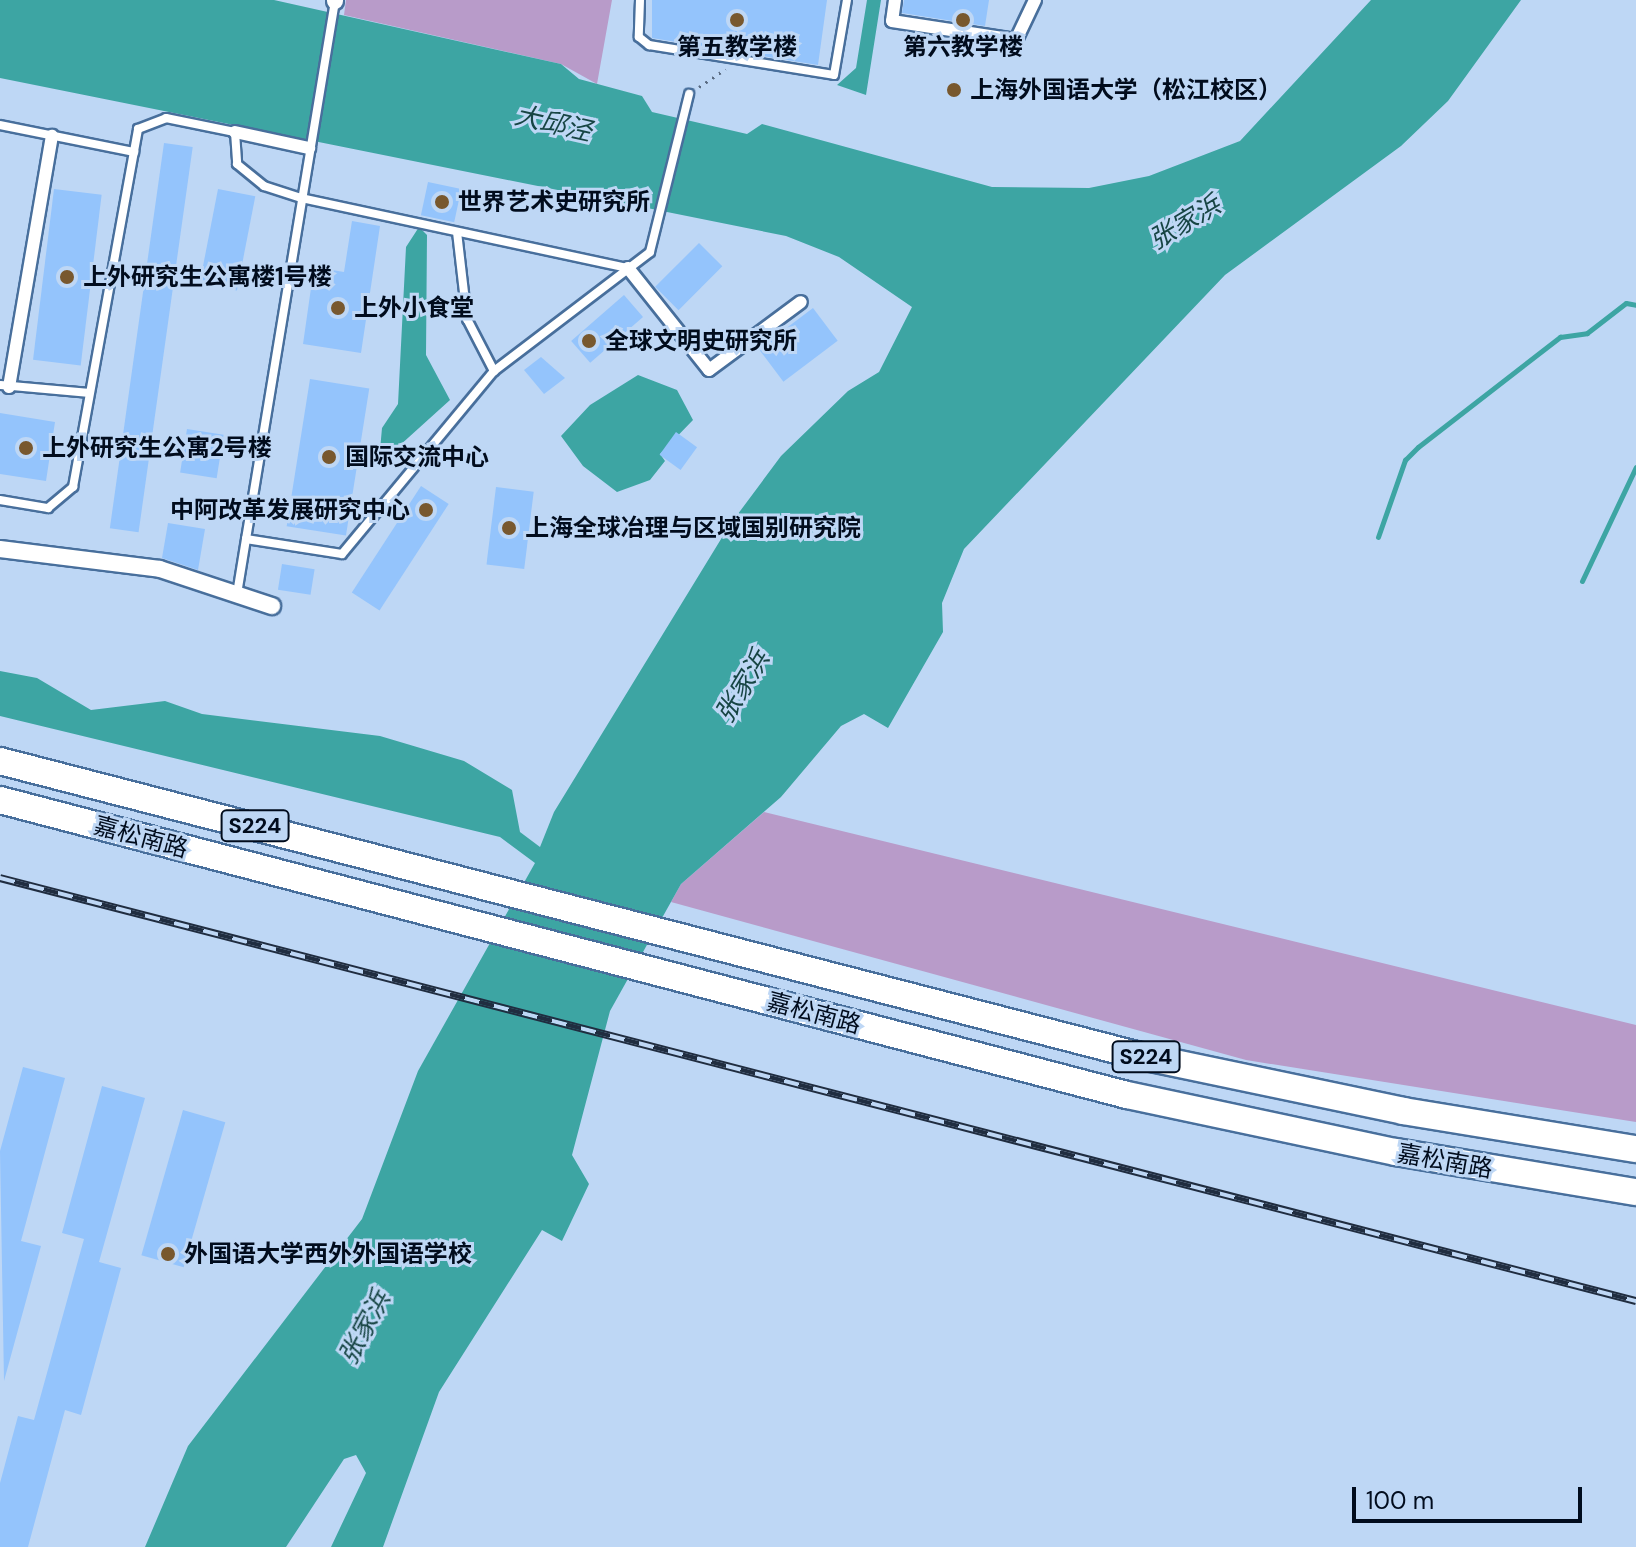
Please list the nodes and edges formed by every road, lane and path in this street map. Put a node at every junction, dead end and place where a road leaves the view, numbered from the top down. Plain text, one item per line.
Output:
1 (335, 0) edge
2 (640, 0) edge
3 (847, 0) edge
4 (895, 0) edge
5 (1035, 0) edge
6 (740, 60) junction
7 (689, 94) joint
8 (0, 125) edge
9 (235, 132) junction
10 (52, 136) junction
11 (309, 148) junction
12 (134, 152) junction
13 (301, 198) junction
14 (457, 232) junction
15 (628, 268) junction
16 (801, 302) dead end
17 (494, 371) junction
18 (4, 386) edge
19 (89, 393) junction
20 (0, 500) edge
21 (246, 539) junction
22 (0, 549) edge
23 (237, 594) junction
24 (272, 606) dead end
25 (0, 761) edge
26 (0, 800) edge
27 (1636, 1149) edge
28 (1636, 1192) edge

1 - 11 lane
2 - 6 lane
3 - 6 lane
4 - 5 street
6 - 7 path
7 - 15 lane
8 - 10 lane
9 - 11 street
9 - 12 lane
9 - 13 lane
10 - 12 lane
10 - 18 street
11 - 13 lane
12 - 19 lane
13 - 14 lane
13 - 21 lane
14 - 15 lane
14 - 17 lane
15 - 16 street
15 - 17 lane
17 - 21 lane
18 - 19 lane
19 - 20 lane
21 - 23 lane
22 - 23 street
23 - 24 street
25 - 27 main road, 嘉松南路 / S224
26 - 28 main road, 嘉松南路 / S224

